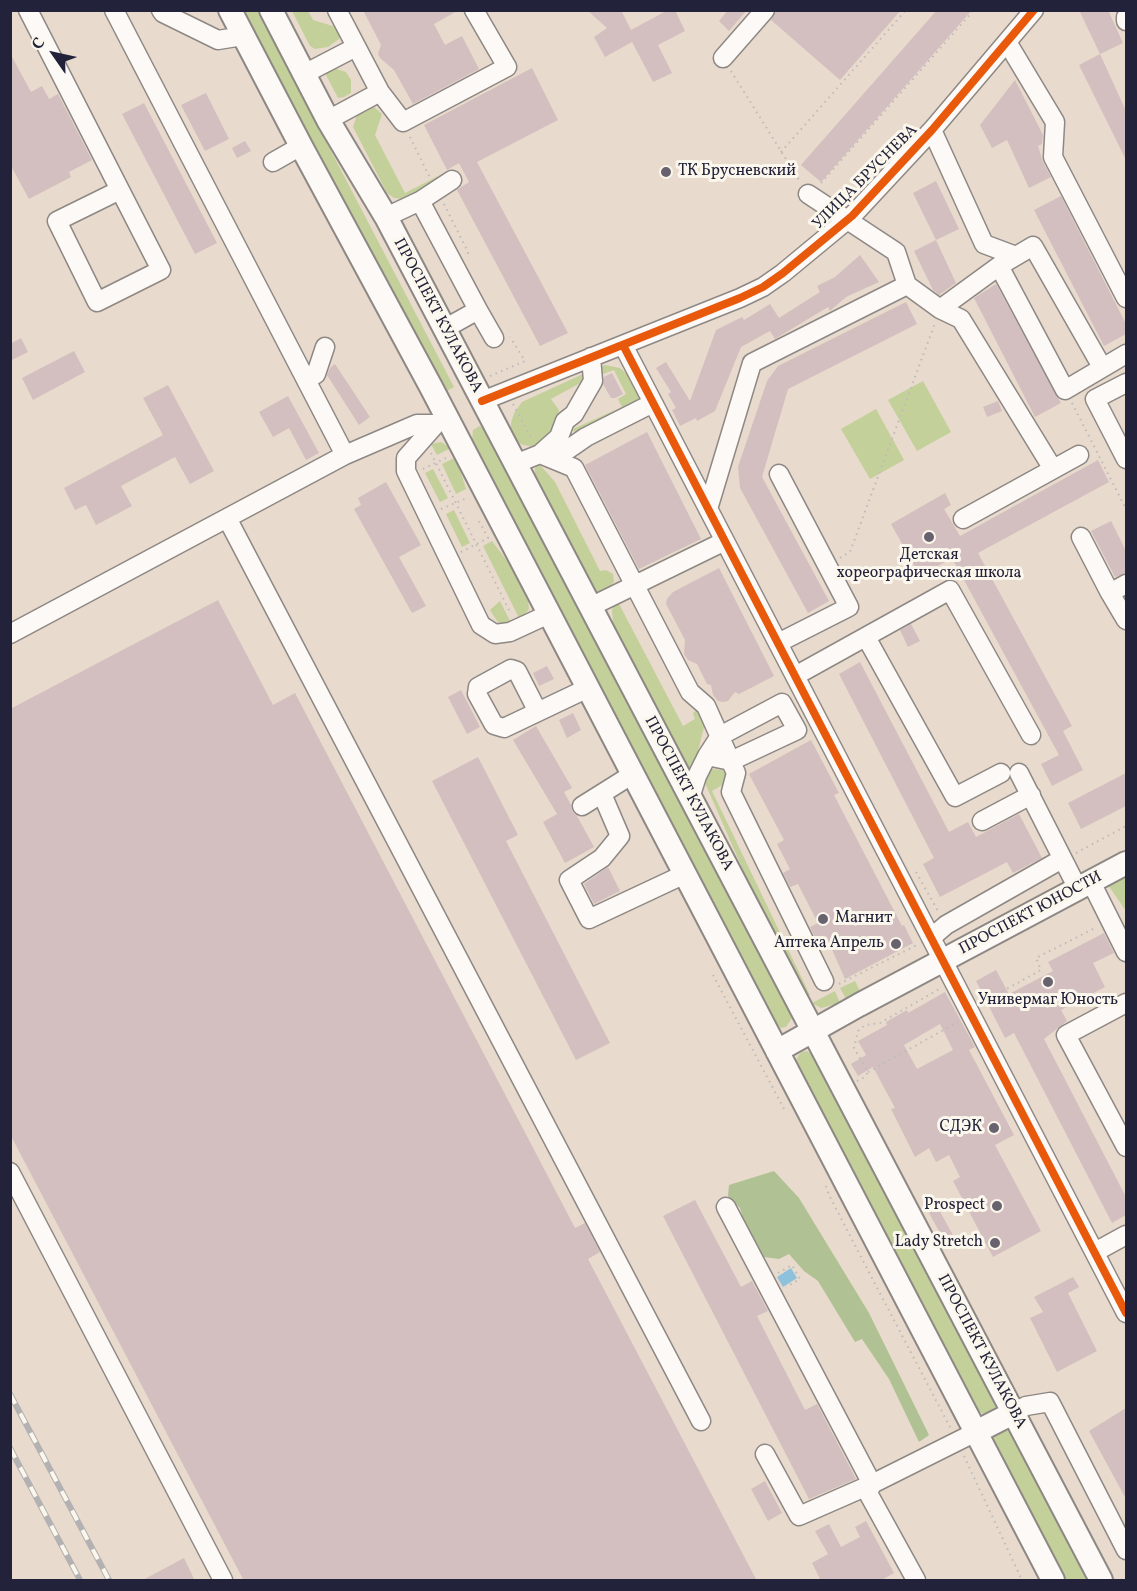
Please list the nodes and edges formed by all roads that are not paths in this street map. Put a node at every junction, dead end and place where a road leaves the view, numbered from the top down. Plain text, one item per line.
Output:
1 (28, 10) edge
2 (114, 10) edge
3 (161, 10) edge
4 (230, 10) edge
5 (271, 10) edge
6 (337, 10) edge
7 (474, 10) edge
8 (765, 10) edge
9 (1034, 10) edge
10 (243, 36) junction
11 (1006, 42) junction
12 (356, 48) junction
13 (723, 58) road end
14 (304, 74) junction
15 (380, 92) junction
16 (328, 120) junction
17 (932, 130) junction
18 (301, 146) junction
19 (273, 162) dead end
20 (452, 180) dead end
21 (120, 190) junction
22 (808, 195) road end
23 (420, 201) junction
24 (386, 217) junction
25 (848, 219) junction
26 (1016, 256) junction
27 (999, 266) junction
28 (908, 285) junction
29 (1126, 298) edge
30 (940, 309) junction
31 (478, 310) junction
32 (444, 329) junction
33 (494, 338) dead end
34 (623, 345) junction
35 (325, 346) dead end
36 (1126, 354) edge
37 (591, 357) junction
38 (1102, 368) junction
39 (306, 380) junction
40 (1126, 382) edge
41 (482, 401) junction
42 (653, 404) junction
43 (436, 426) junction
44 (540, 454) junction
45 (345, 455) junction
46 (1079, 455) dead end
47 (1126, 459) edge
48 (515, 464) junction
49 (1053, 469) junction
50 (779, 474) dead end
51 (708, 509) junction
52 (227, 518) junction
53 (963, 519) dead end
54 (1081, 537) dead end
55 (724, 541) junction
56 (1126, 584) edge
57 (635, 585) junction
58 (1110, 593) junction
59 (590, 607) junction
60 (549, 614) junction
61 (1126, 620) edge
62 (10, 634) edge
63 (866, 637) junction
64 (778, 643) junction
65 (795, 676) junction
66 (588, 688) junction
67 (538, 712) dead end
68 (1031, 735) dead end
69 (720, 736) junction
70 (707, 756) junction
71 (731, 761) junction
72 (633, 774) junction
73 (603, 794) junction
74 (1031, 795) junction
75 (690, 798) junction
76 (582, 806) dead end
77 (982, 820) dead end
78 (1062, 859) junction
79 (1126, 863) edge
80 (685, 874) junction
81 (1085, 885) junction
82 (1117, 921) edge
83 (931, 938) junction
84 (1126, 951) edge
85 (943, 961) junction
86 (830, 983) road end
87 (1126, 1004) edge
88 (812, 1031) junction
89 (777, 1051) junction
90 (1126, 1147) edge
91 (10, 1172) edge
92 (726, 1207) dead end
93 (1126, 1235) edge
94 (1095, 1252) junction
95 (1126, 1313) edge
96 (1013, 1413) junction
97 (701, 1421) dead end
98 (967, 1437) junction
99 (765, 1454) dead end
100 (872, 1484) junction
101 (1126, 1550) edge
102 (223, 1581) edge
103 (916, 1581) edge
104 (1053, 1581) edge
105 (1101, 1581) edge

1 - 21 street
2 - 39 street
3 - 10 street
4 - 10 main road
5 - 14 main road, ПРОСПЕКТ КУЛАКОВА
6 - 12 street
7 - 15 street
8 - 13 street
9 - 11 street, УЛИЦА БРУСНЕВА
10 - 18 main road
11 - 17 street, УЛИЦА БРУСНЕВА
11 - 29 street
12 - 14 street
12 - 15 street
14 - 16 main road, ПРОСПЕКТ КУЛАКОВА
15 - 16 street
16 - 24 main road, ПРОСПЕКТ КУЛАКОВА
17 - 25 street, УЛИЦА БРУСНЕВА
17 - 26 street
18 - 19 street
18 - 43 main road
20 - 23 street
21 - 21 street
22 - 25 street
23 - 24 street
23 - 31 street
24 - 32 main road, ПРОСПЕКТ КУЛАКОВА
25 - 28 street
25 - 34 street, УЛИЦА БРУСНЕВА
26 - 27 street
26 - 38 street
27 - 30 street
27 - 38 street
28 - 30 street
28 - 51 street
30 - 49 street
31 - 32 street
31 - 33 street
32 - 41 main road, ПРОСПЕКТ КУЛАКОВА
34 - 37 street, УЛИЦА БРУСНЕВА
34 - 42 street
35 - 39 street
36 - 38 street
37 - 41 street, УЛИЦА БРУСНЕВА
37 - 44 street
39 - 45 street
40 - 47 street
41 - 43 main road
41 - 48 main road, ПРОСПЕКТ КУЛАКОВА
42 - 44 street
42 - 51 street
43 - 45 street
43 - 60 main road
43 - 60 street
44 - 48 street
44 - 57 street
45 - 52 street
46 - 49 street
48 - 59 main road, ПРОСПЕКТ КУЛАКОВА
49 - 53 street
50 - 64 street
51 - 55 street
52 - 62 street
52 - 97 street
54 - 58 street
55 - 57 street
55 - 64 street
56 - 58 street
57 - 59 street
57 - 69 street
58 - 61 street
59 - 75 main road, ПРОСПЕКТ КУЛАКОВА
60 - 66 main road
63 - 65 street
63 - 68 street
63 - 74 street
64 - 65 street
65 - 83 street
66 - 67 street
66 - 72 main road
69 - 70 street
69 - 71 street
69 - 71 street
70 - 71 street
70 - 75 street
71 - 86 street
72 - 73 street
72 - 80 main road
73 - 76 street
73 - 80 street
74 - 77 street
74 - 78 street
75 - 88 main road, ПРОСПЕКТ КУЛАКОВА
78 - 81 street
78 - 83 street
79 - 81 main road, ПРОСПЕКТ ЮНОСТИ
80 - 89 main road
81 - 82 street
81 - 85 main road, ПРОСПЕКТ ЮНОСТИ
82 - 84 street
83 - 85 street
85 - 88 main road, ПРОСПЕКТ ЮНОСТИ
85 - 94 street
87 - 90 street
88 - 89 main road, ПРОСПЕКТ ЮНОСТИ
88 - 96 main road, ПРОСПЕКТ КУЛАКОВА
89 - 98 main road
91 - 102 street
92 - 100 street
93 - 94 street
94 - 95 street
96 - 98 main road
96 - 101 street
96 - 105 main road, ПРОСПЕКТ КУЛАКОВА
98 - 100 street
98 - 104 main road
99 - 100 street
100 - 103 street

